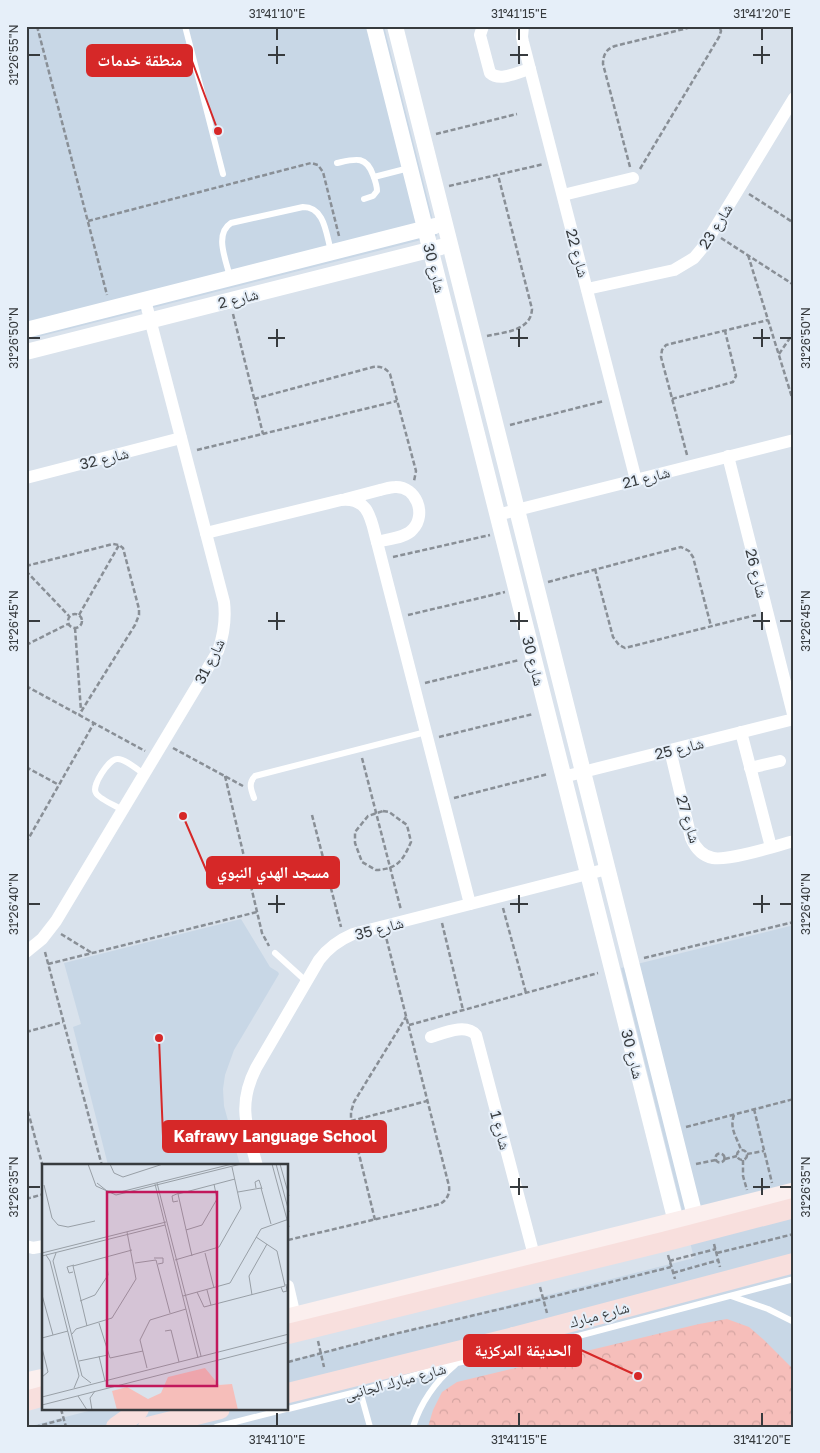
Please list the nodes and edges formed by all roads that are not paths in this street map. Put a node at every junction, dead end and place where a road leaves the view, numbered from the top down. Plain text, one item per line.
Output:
1 (186, 26) edge
2 (374, 26) edge
3 (395, 26) edge
4 (483, 26) edge
5 (523, 26) edge
6 (530, 69) junction
7 (794, 98) edge
8 (337, 163) dead end
9 (409, 167) junction
10 (224, 174) dead end
11 (374, 177) junction
12 (633, 178) road end
13 (562, 195) junction
14 (364, 199) dead end
15 (444, 224) junction
16 (425, 228) junction
17 (450, 245) junction
18 (430, 250) junction
19 (337, 251) junction
20 (230, 278) junction
21 (587, 289) junction
22 (145, 300) junction
23 (150, 321) junction
24 (26, 330) edge
25 (26, 352) edge
26 (181, 438) junction
27 (794, 440) edge
28 (728, 456) junction
29 (26, 478) edge
30 (636, 480) junction
31 (341, 500) junction
32 (517, 510) junction
33 (497, 515) junction
34 (206, 533) junction
35 (377, 542) junction
36 (794, 719) edge
37 (741, 732) junction
38 (427, 736) junction
39 (670, 750) junction
40 (780, 761) dead end
41 (750, 768) junction
42 (583, 772) junction
43 (144, 774) junction
44 (562, 774) junction
45 (254, 798) dead end
46 (122, 810) junction
47 (794, 841) edge
48 (771, 847) junction
49 (607, 869) junction
50 (588, 874) junction
51 (470, 904) junction
52 (26, 952) edge
53 (275, 953) road end
54 (307, 982) junction
55 (431, 1037) dead end
56 (257, 1164) edge
57 (794, 1192) edge
58 (794, 1208) edge
59 (705, 1232) junction
60 (672, 1241) junction
61 (26, 1246) edge
62 (42, 1246) edge
63 (794, 1263) edge
64 (536, 1268) junction
65 (794, 1280) edge
66 (722, 1287) junction
67 (289, 1304) edge
68 (794, 1315) edge
69 (784, 1317) junction
70 (794, 1322) edge
71 (290, 1323) edge
72 (547, 1336) junction
73 (457, 1364) junction
74 (42, 1378) edge
75 (26, 1382) edge
76 (360, 1391) junction
77 (289, 1393) edge
78 (42, 1397) edge
79 (26, 1401) edge
80 (289, 1409) edge
81 (138, 1410) edge
82 (281, 1410) edge
83 (225, 1419) edge
84 (116, 1427) edge
85 (148, 1427) edge
86 (370, 1427) edge
87 (413, 1427) edge

1 - 10 lane
2 - 9 street, شارع 30
3 - 15 street, شارع 30
4 - 6 street
5 - 6 street, شارع 22
6 - 13 street, شارع 22
7 - 21 street, شارع 23
8 - 11 lane
9 - 11 lane
9 - 16 street, شارع 30
11 - 14 lane
12 - 13 street
13 - 21 street, شارع 22
15 - 16 street, شارع 2
15 - 17 street, شارع 30
16 - 18 street, شارع 30
16 - 19 street, شارع 2
17 - 18 street, شارع 2
17 - 32 street, شارع 30
18 - 23 street, شارع 2
18 - 33 street, شارع 30
19 - 20 street, شارع 2
19 - 20 lane
20 - 22 street, شارع 2
21 - 30 street, شارع 22
22 - 23 street, شارع 31
22 - 24 street, شارع 2
23 - 25 street, شارع 2
23 - 26 street, شارع 31
26 - 29 street, شارع 32
26 - 34 street, شارع 31
27 - 28 street, شارع 21
28 - 30 street, شارع 21
28 - 36 street, شارع 26
30 - 32 street, شارع 21
31 - 34 street
31 - 35 street
31 - 35 street
32 - 33 street, شارع 21
32 - 42 street, شارع 30
33 - 44 street, شارع 30
34 - 43 street, شارع 31
35 - 38 street
36 - 37 street, شارع 25
37 - 39 street, شارع 25
37 - 41 street
38 - 45 lane
38 - 51 street
39 - 42 street, شارع 25
39 - 48 street, شارع 27
40 - 41 street
41 - 48 street
42 - 44 street, شارع 25
42 - 49 street, شارع 30
43 - 46 street, شارع 31
43 - 46 lane
44 - 50 street, شارع 30
46 - 52 street, شارع 31
47 - 48 street, شارع 27
49 - 50 street, شارع 35
49 - 59 street, شارع 30
50 - 51 street, شارع 35
50 - 60 street, شارع 30
51 - 54 street, شارع 35
53 - 54 lane
54 - 56 street, شارع 35
55 - 64 street, شارع 1
57 - 59 main road
58 - 59 main road
59 - 60 main road
60 - 64 main road
61 - 62 street
63 - 66 main road, شارع مبارك
64 - 71 main road
64 - 71 main road
65 - 66 lane, شارع مبارك الجانبى
66 - 69 lane
66 - 72 lane, شارع مبارك الجانبى
66 - 72 main road, شارع مبارك
67 - 71 street
68 - 69 lane
69 - 70 lane
72 - 73 lane, شارع مبارك الجانبى
72 - 77 main road
73 - 76 lane, شارع مبارك الجانبى
73 - 87 lane
74 - 75 main road
76 - 80 lane, شارع مبارك الجانبى
76 - 86 lane
78 - 79 main road
81 - 84 main road
82 - 83 lane, شارع مبارك الجانبى
83 - 85 main road

